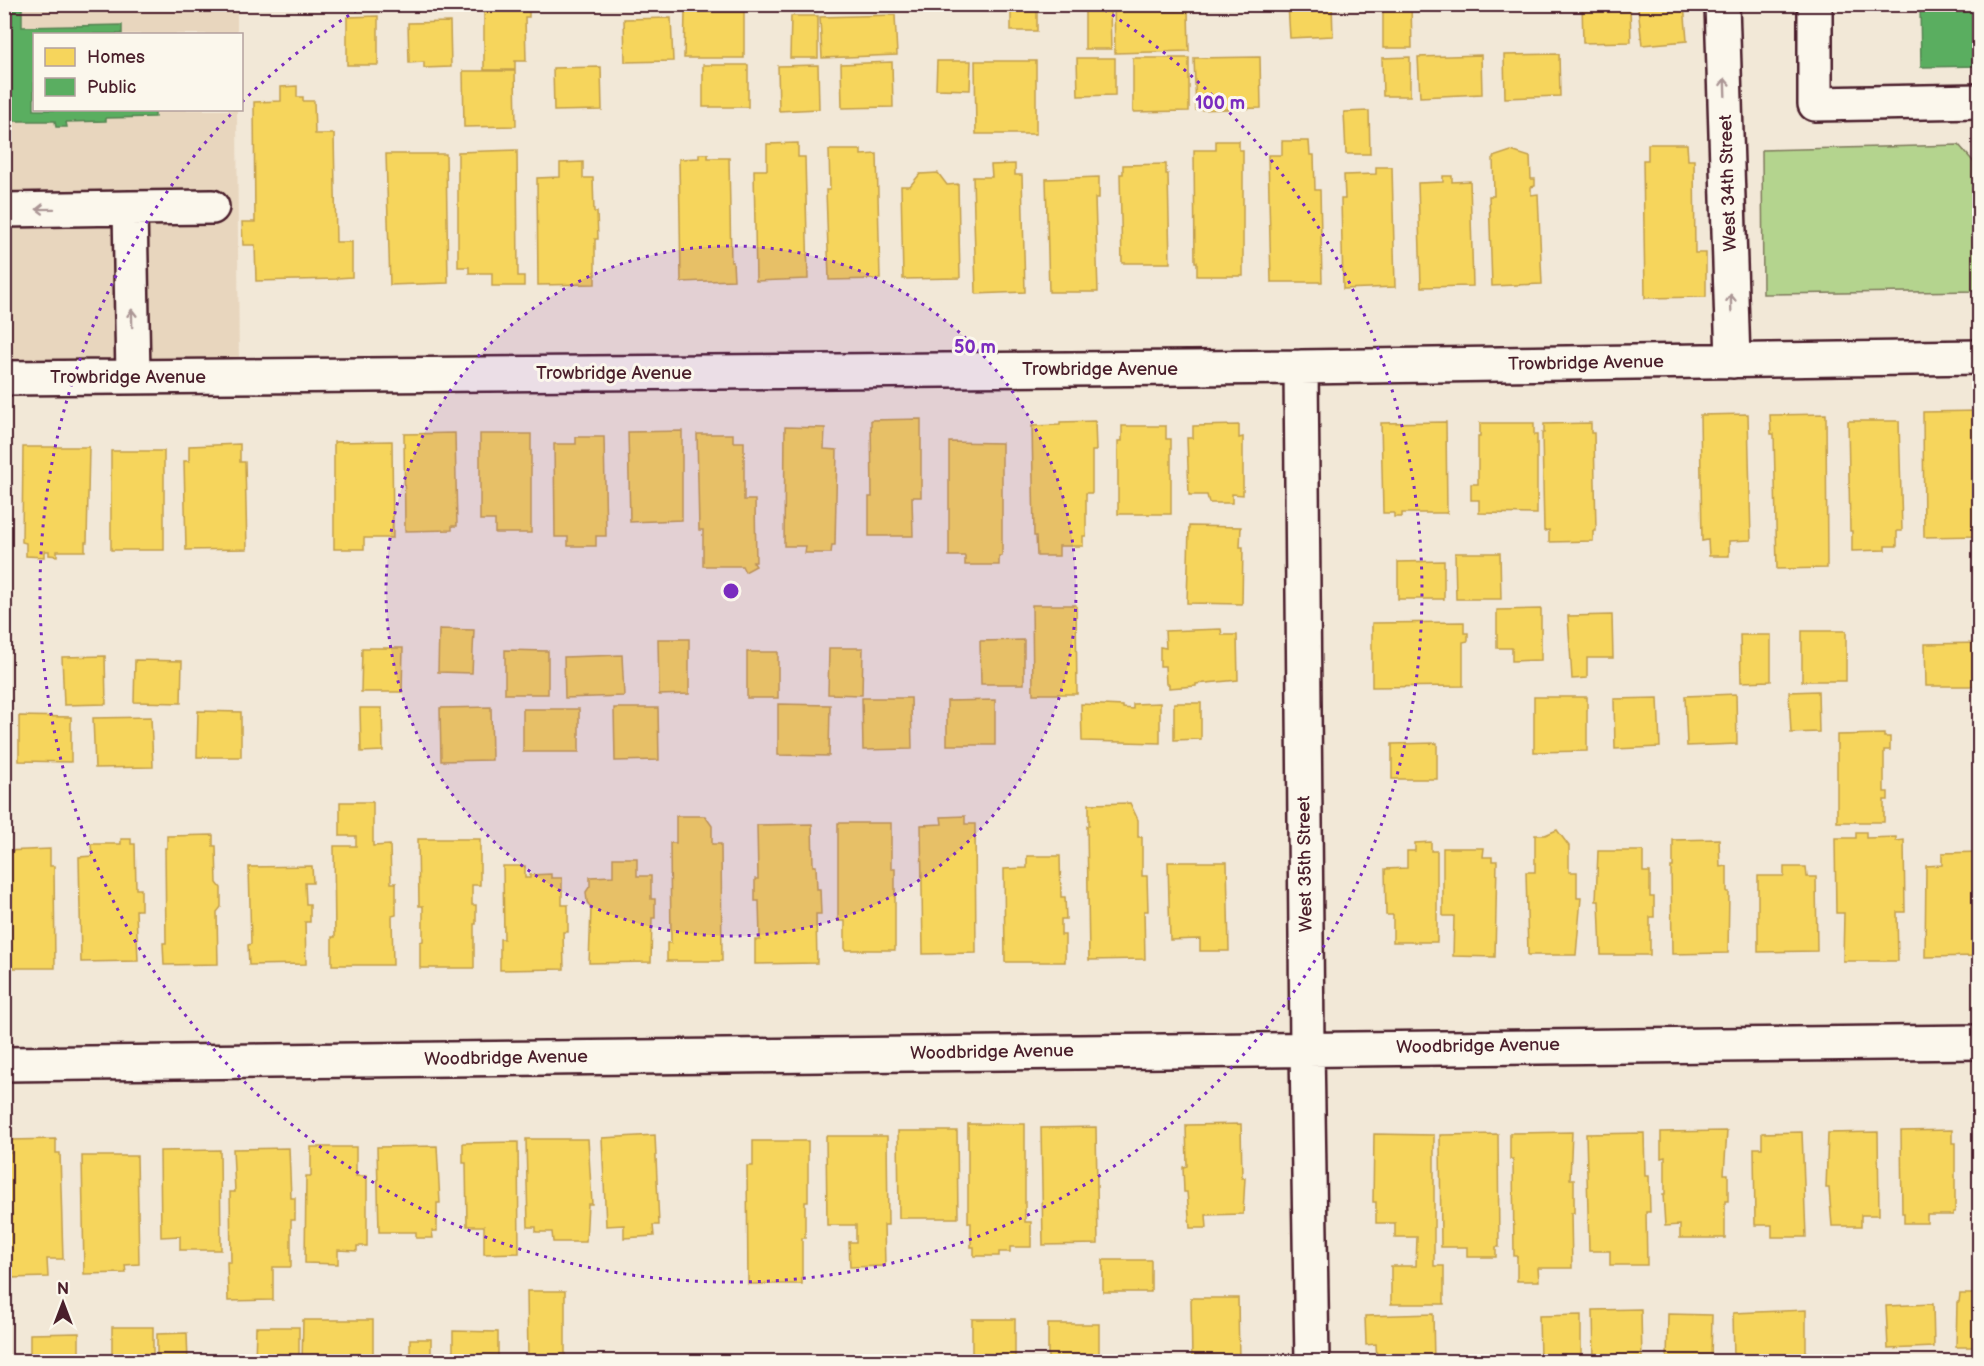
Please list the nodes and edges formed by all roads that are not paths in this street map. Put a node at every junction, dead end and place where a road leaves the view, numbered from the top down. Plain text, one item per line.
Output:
1 (1722, 4) edge
2 (1815, 4) edge
3 (1980, 101) edge
4 (212, 207) dead end
5 (130, 208) junction
6 (4, 210) edge
7 (1980, 357) edge
8 (1733, 362) junction
9 (1301, 367) junction
10 (133, 377) junction
11 (4, 378) edge
12 (1980, 1042) edge
13 (1307, 1048) junction
14 (4, 1064) edge
15 (1312, 1362) edge

8 -> 1 street, West 34th Street
2 - 3 street
4 - 5 street
5 -> 6 street
10 -> 5 street
7 - 8 street, Trowbridge Avenue
8 - 9 street, Trowbridge Avenue
9 - 10 street, Trowbridge Avenue
9 - 13 street, West 35th Street
10 - 11 street, Trowbridge Avenue
12 - 13 street, Woodbridge Avenue
13 - 14 street, Woodbridge Avenue
13 - 15 street, West 35th Street

